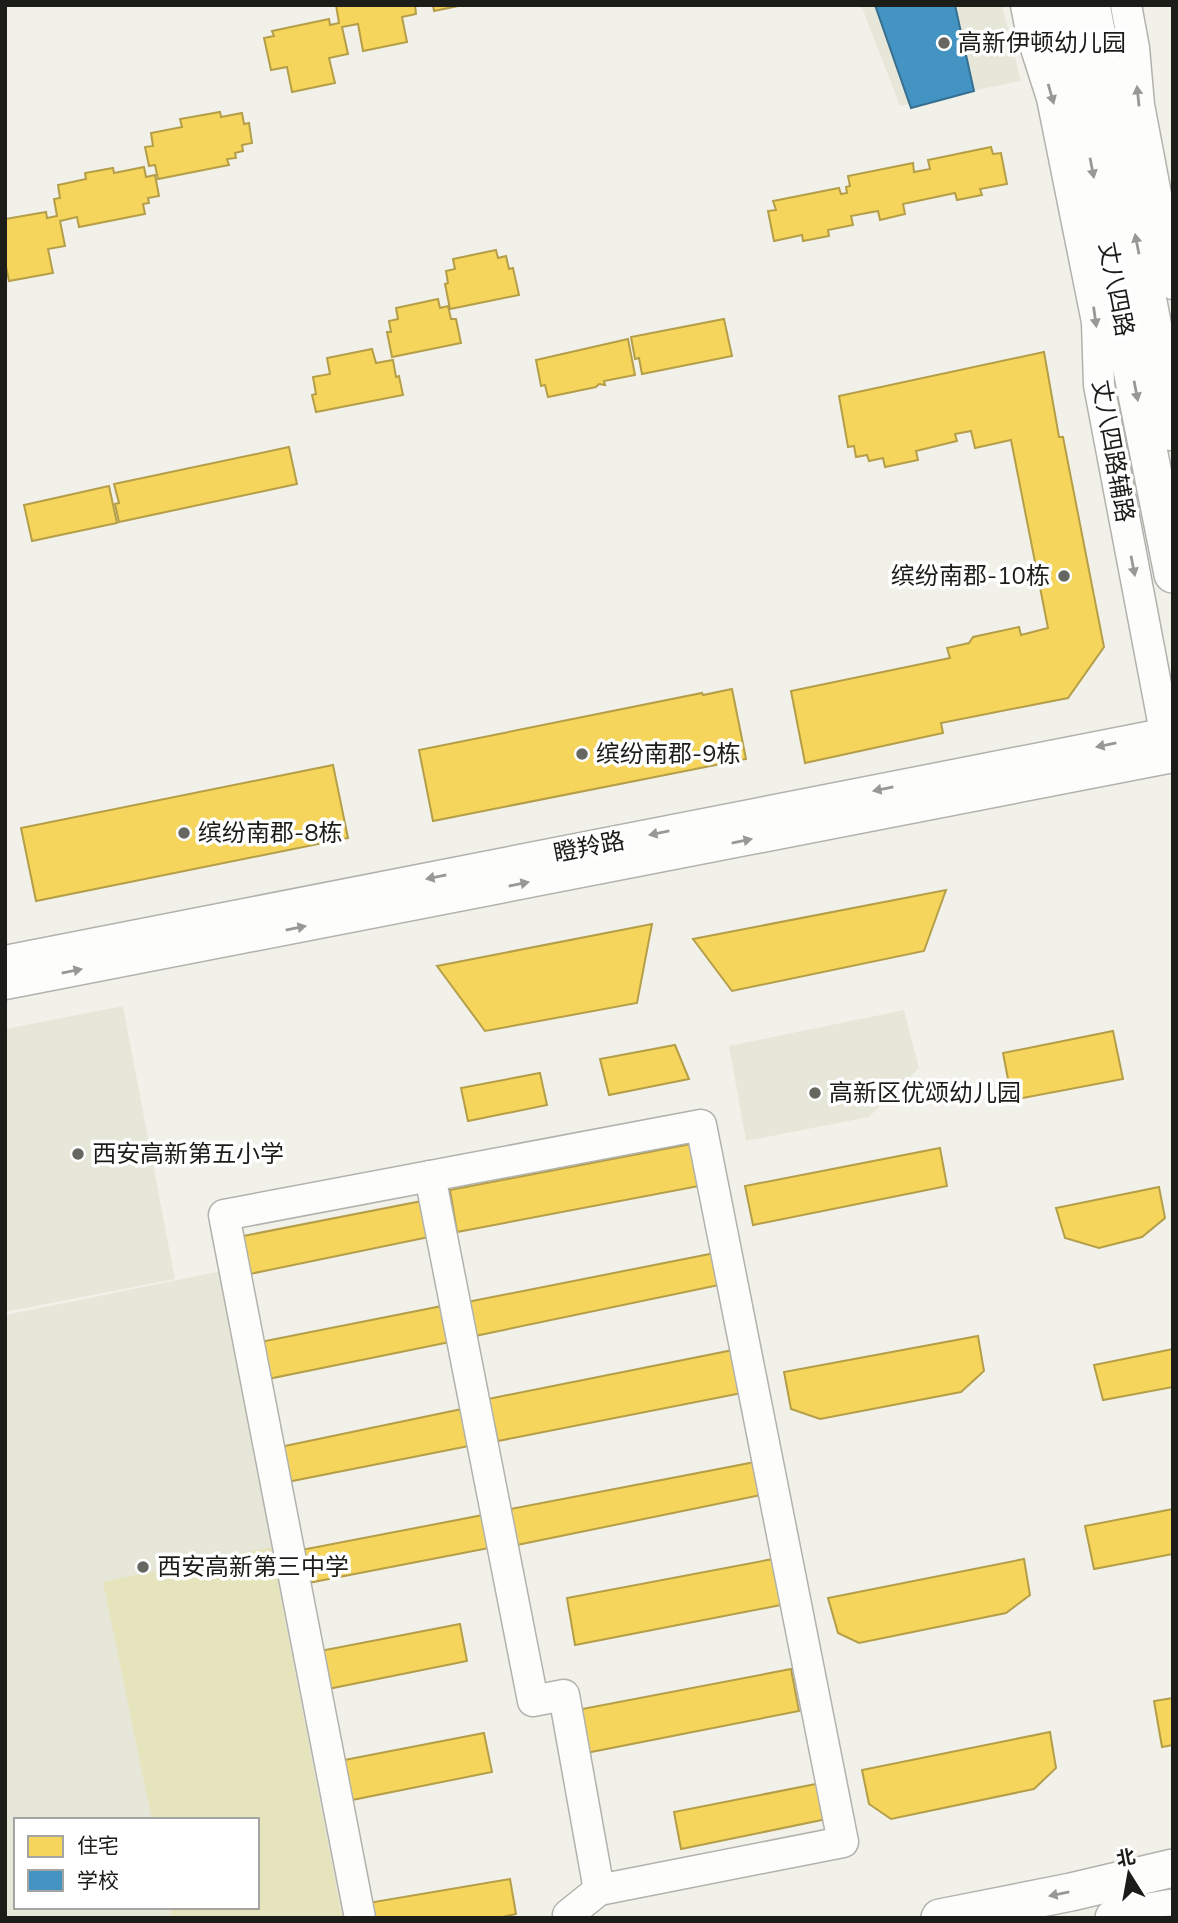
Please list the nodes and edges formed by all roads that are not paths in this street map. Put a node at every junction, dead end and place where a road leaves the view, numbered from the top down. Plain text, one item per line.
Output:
1 (1026, 5) edge
2 (1059, 5) edge
3 (1091, 5) edge
4 (1126, 5) edge
5 (1173, 284) edge
6 (1173, 432) edge
7 (1173, 574) edge
8 (1170, 751) edge
9 (5, 961) edge
10 (5, 984) edge
11 (430, 1176) junction
12 (1173, 1868) edge
13 (599, 1890) junction
14 (1173, 1908) edge
15 (564, 1917) edge
16 (360, 1918) edge
17 (940, 1918) edge
18 (1114, 1918) edge

1 -> 8 street, 丈八四路辅路
2 -> 7 main road, 丈八四路
6 -> 3 main road, 丈八四路
5 -> 4 street
8 -> 9 street, 瞪羚路
10 -> 8 street, 瞪羚路
11 - 13 street
11 - 13 street
11 - 16 street
12 -> 17 main road
13 - 15 street
14 - 18 main road

